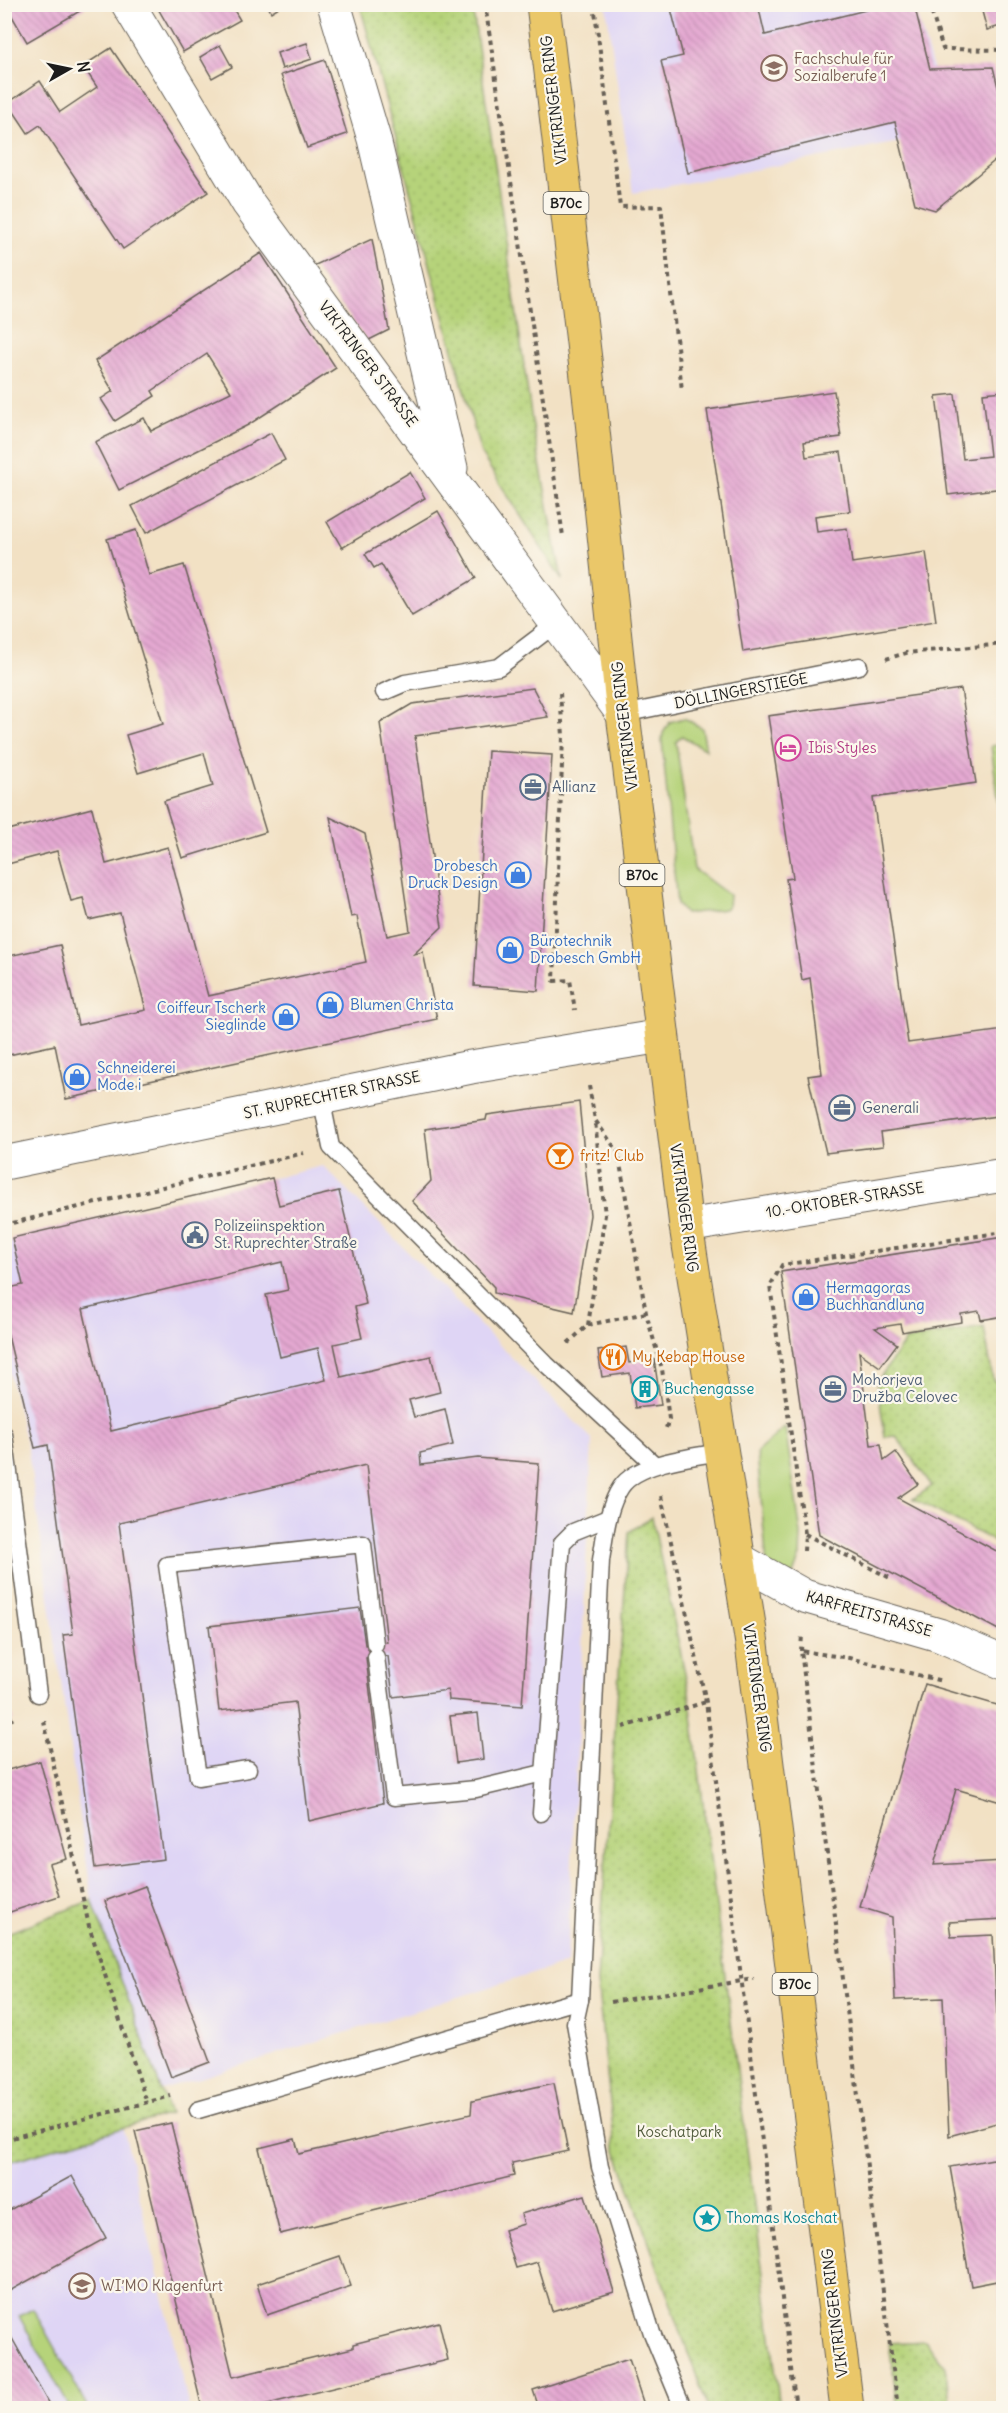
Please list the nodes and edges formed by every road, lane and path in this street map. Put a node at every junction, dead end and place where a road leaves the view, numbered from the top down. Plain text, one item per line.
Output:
1 (128, 4) edge
2 (334, 4) edge
3 (485, 4) edge
4 (543, 4) edge
5 (594, 4) edge
6 (929, 4) edge
7 (1004, 50) edge
8 (682, 390) dead end
9 (454, 481) junction
10 (564, 545) dead end
11 (561, 629) junction
12 (1004, 644) edge
13 (906, 653) dead end
14 (859, 666) dead end
15 (384, 692) dead end
16 (623, 714) junction
17 (662, 1036) junction
18 (582, 1049) junction
19 (321, 1097) junction
20 (595, 1120) junction
21 (331, 1147) junction
22 (4, 1163) edge
23 (1004, 1175) edge
24 (4, 1225) edge
25 (686, 1226) junction
26 (1004, 1232) edge
27 (646, 1313) junction
28 (588, 1325) junction
29 (546, 1364) junction
30 (4, 1434) edge
31 (721, 1452) junction
32 (654, 1464) junction
33 (608, 1518) junction
34 (805, 1534) dead end
35 (738, 1559) junction
36 (1004, 1663) edge
37 (947, 1682) dead end
38 (38, 1694) joint
39 (706, 1702) junction
40 (593, 1736) junction
41 (248, 1769) dead end
42 (543, 1773) junction
43 (541, 1813) dead end
44 (741, 1981) junction
45 (579, 2000) junction
46 (147, 2103) dead end
47 (198, 2110) dead end
48 (683, 2409) edge
49 (796, 2409) edge
50 (847, 2409) edge
51 (898, 2409) edge

1 - 9 street, VIKTRINGER STRASSE
2 - 9 street
3 - 10 path
4 - 16 main road, VIKTRINGER RING / B70c
5 - 8 path
6 - 7 path
9 - 11 street, VIKTRINGER STRASSE
11 - 15 lane
11 - 16 street, VIKTRINGER STRASSE
11 - 18 path
12 - 13 path
14 - 16 lane, DÖLLINGERSTIEGE
16 - 17 main road, VIKTRINGER RING / B70c
17 - 18 street, ST. RUPRECHTER STRASSE
17 - 25 main road, VIKTRINGER RING / B70c
18 - 19 street, ST. RUPRECHTER STRASSE
18 - 20 path
19 - 21 lane
19 - 22 street, ST. RUPRECHTER STRASSE
20 - 27 path
20 - 28 path
21 - 24 path
21 - 29 lane
23 - 25 street, 10.-OKTOBER-STRASSE
25 - 31 main road, VIKTRINGER RING / B70c
26 - 34 path
27 - 28 path
27 - 32 path
28 - 29 path
29 - 32 lane
30 - 38 lane
31 - 32 lane
31 - 35 main road, VIKTRINGER RING / B70c
32 - 33 lane
32 - 39 path
33 - 40 lane
33 - 42 lane
35 - 36 street, KARFREITSTRASSE
35 - 50 main road, VIKTRINGER RING / B70c
37 - 51 path
38 - 46 path
39 - 40 path
39 - 44 path
40 - 45 lane
41 - 42 lane
42 - 43 lane
44 - 45 path
44 - 49 path
45 - 47 lane
45 - 48 lane

